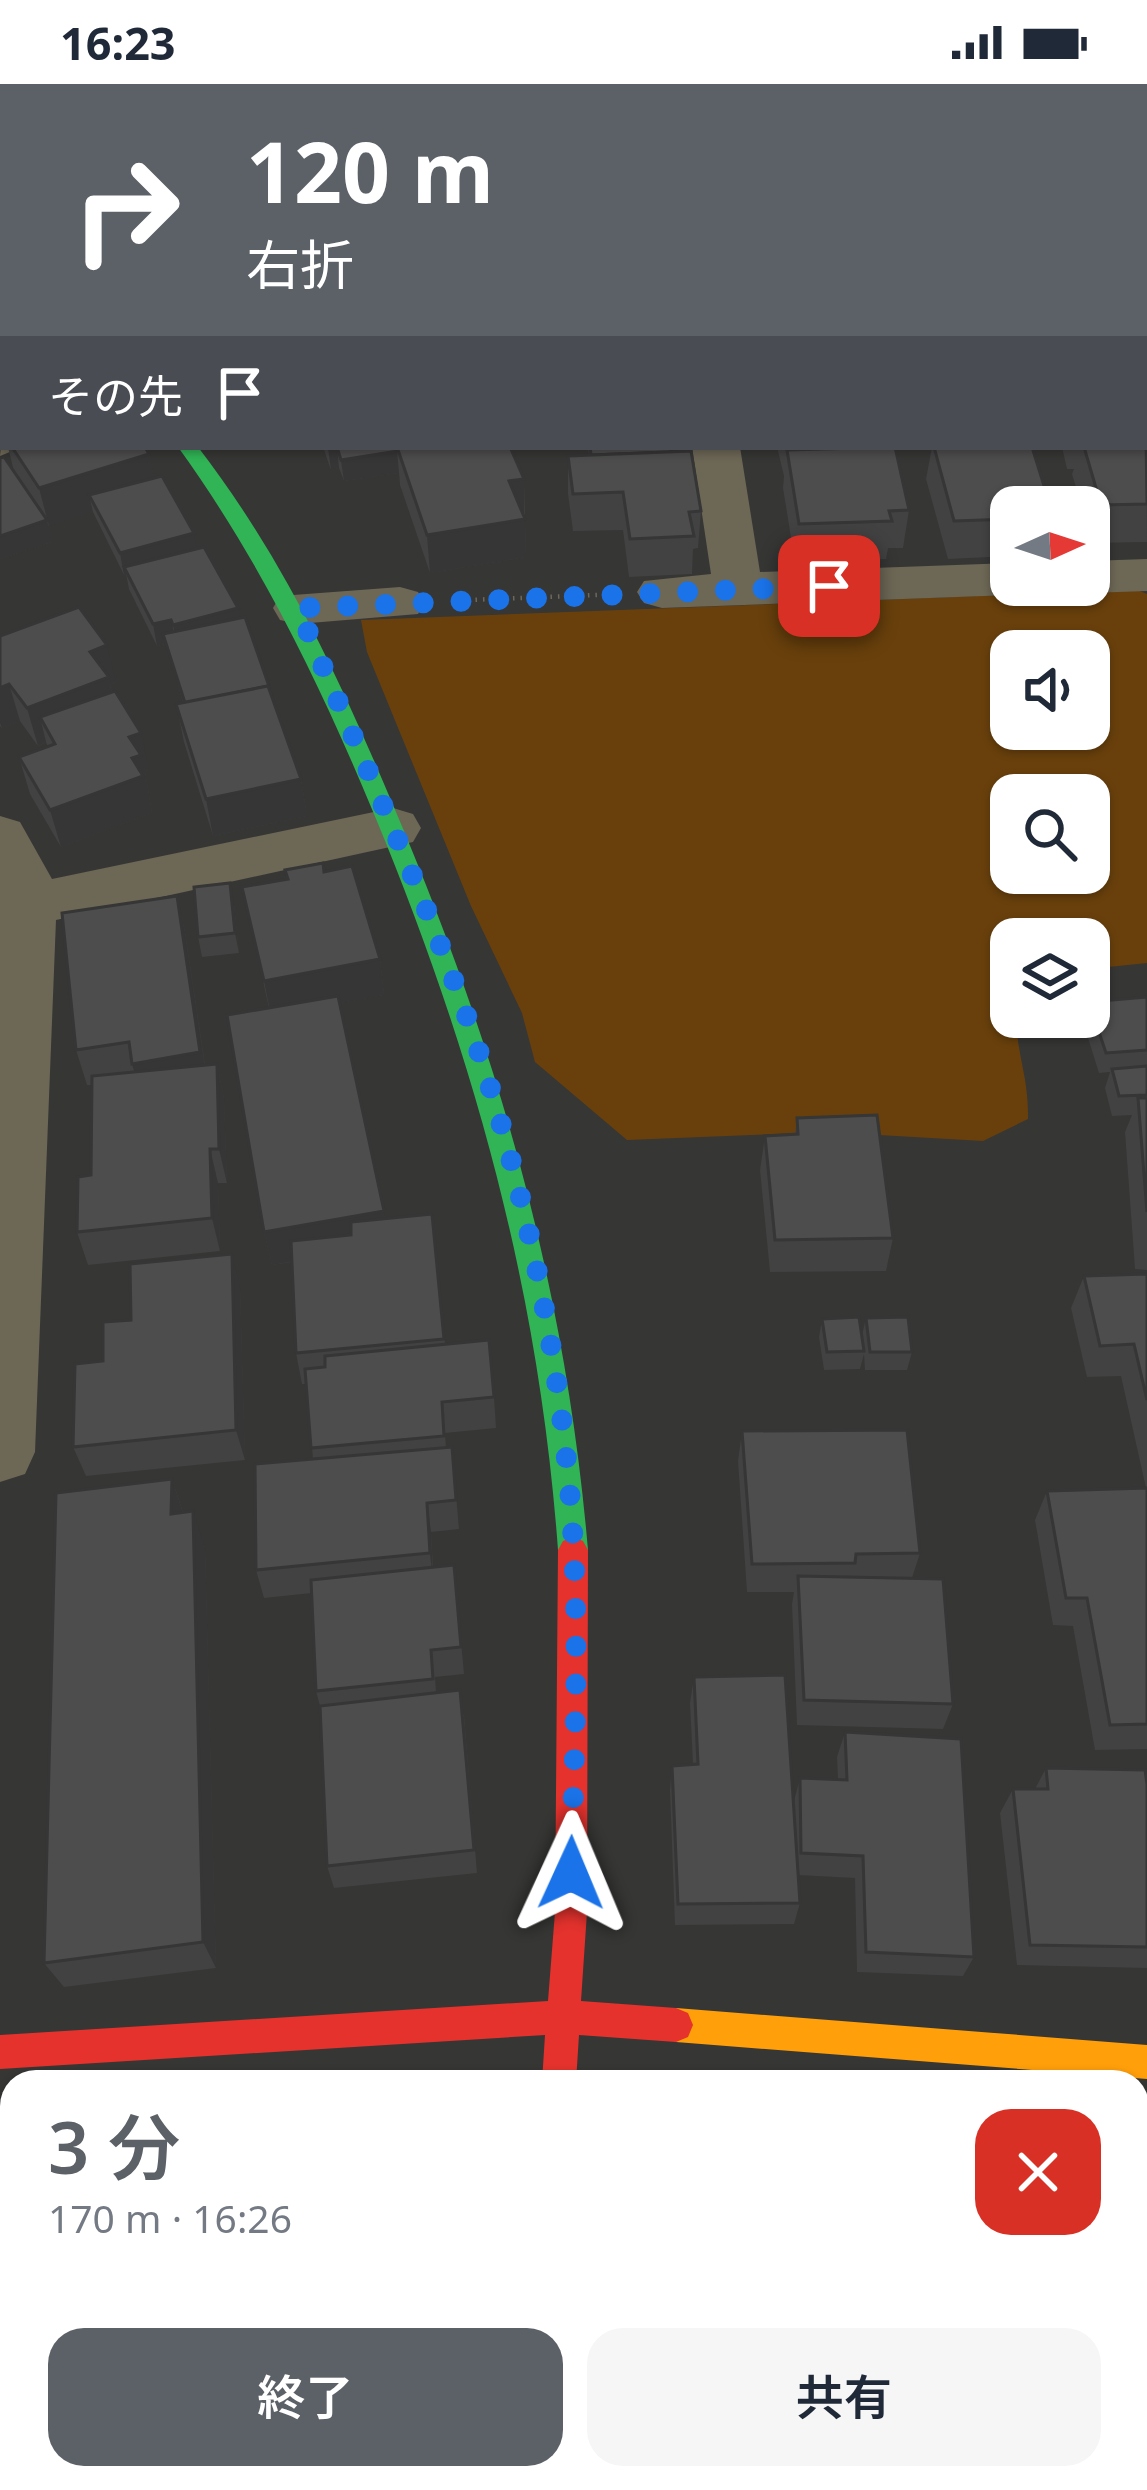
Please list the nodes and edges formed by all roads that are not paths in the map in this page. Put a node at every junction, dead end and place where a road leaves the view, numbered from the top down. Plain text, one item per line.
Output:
1 (190, 450) edge
2 (716, 450) edge
3 (1147, 574) edge
4 (1110, 576) edge
5 (990, 580) edge
6 (738, 589) junction
7 (662, 592) road end
8 (400, 603) road end
9 (298, 608) junction
10 (394, 828) junction
11 (0, 836) edge
12 (14, 911) edge
13 (0, 1452) edge
14 (568, 2017) junction
15 (0, 2052) edge
16 (1147, 2062) edge
17 (561, 2070) edge

1 - 9 street
2 - 6 street
3 - 4 street
5 - 6 street
6 - 7 street
8 - 9 street
9 - 10 street
10 - 12 street
10 - 14 street
11 - 12 street
12 - 13 street
14 - 15 street
14 - 16 street
14 - 17 street

